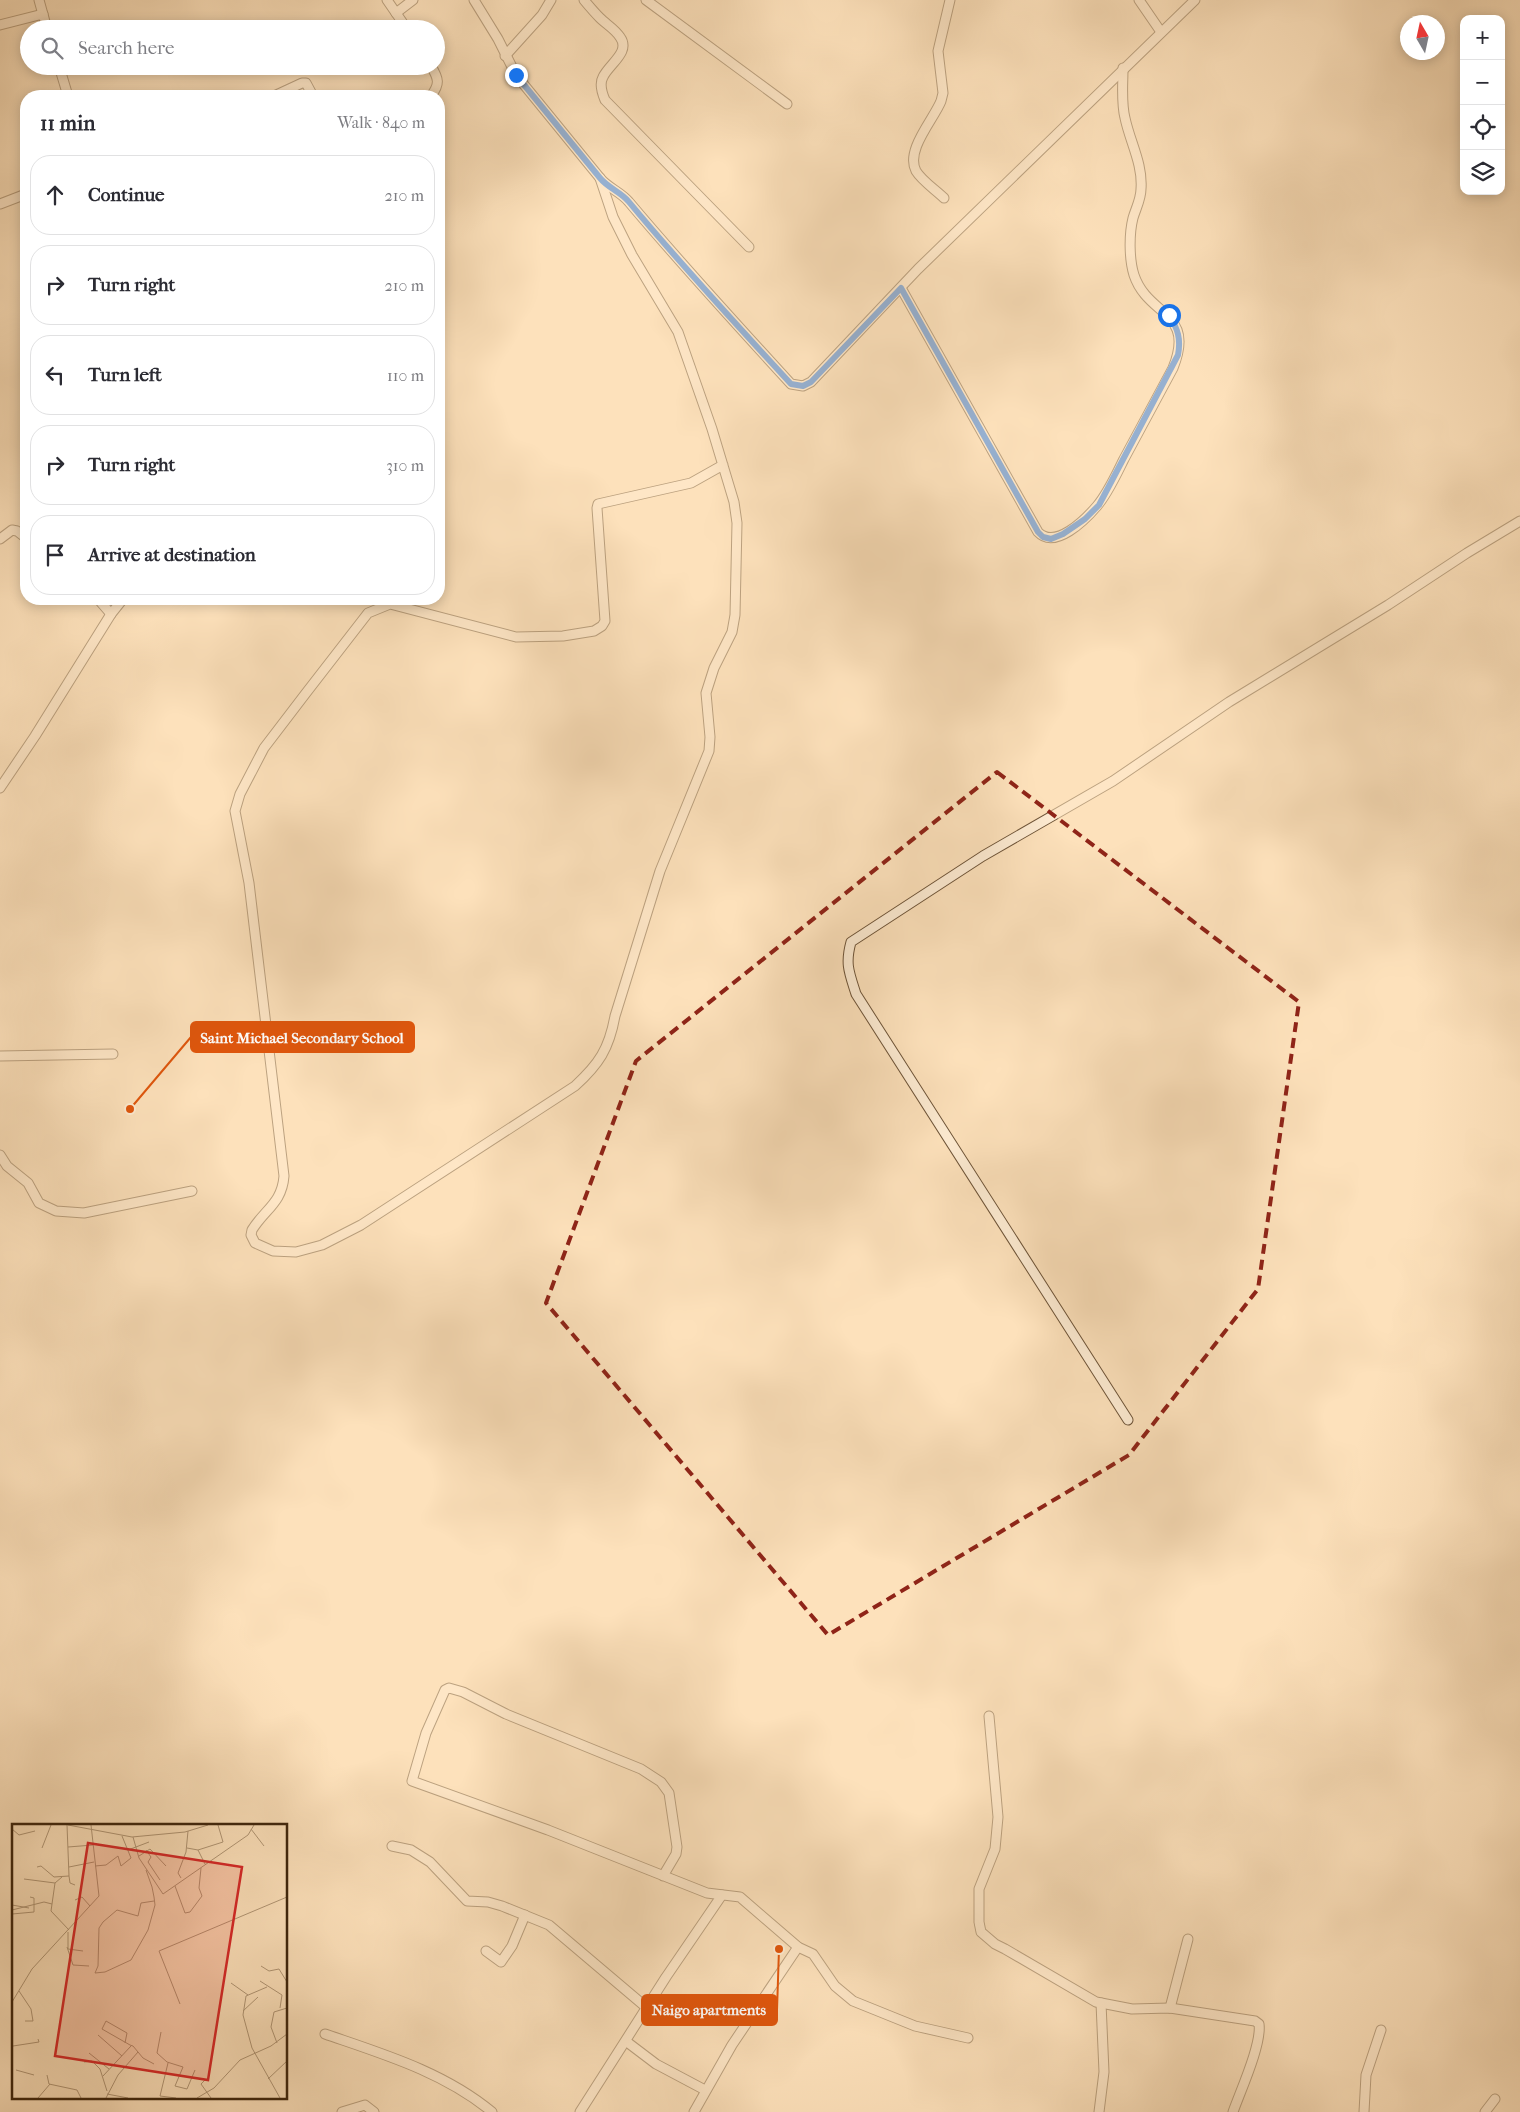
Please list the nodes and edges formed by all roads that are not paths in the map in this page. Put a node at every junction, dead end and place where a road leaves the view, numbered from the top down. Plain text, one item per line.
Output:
1 (39, 0) edge
2 (387, 0) edge
3 (413, 0) edge
4 (474, 0) edge
5 (551, 0) edge
6 (584, 0) edge
7 (646, 0) edge
8 (950, 0) edge
9 (1139, 0) edge
10 (1195, 0) edge
11 (396, 13) junction
12 (43, 14) junction
13 (45, 20) edge
14 (401, 20) edge
15 (0, 25) edge
16 (1161, 32) junction
17 (505, 56) junction
18 (1123, 68) junction
19 (61, 75) edge
20 (436, 75) edge
21 (66, 90) edge
22 (287, 90) edge
23 (310, 90) edge
24 (435, 90) edge
25 (787, 104) dead end
26 (600, 178) junction
27 (20, 196) edge
28 (944, 198) dead end
29 (0, 204) edge
30 (749, 247) dead end
31 (901, 288) junction
32 (723, 465) junction
33 (1520, 521) edge
34 (20, 533) edge
35 (0, 539) edge
36 (103, 605) edge
37 (118, 605) edge
38 (387, 605) edge
39 (394, 605) edge
40 (111, 614) junction
41 (0, 788) edge
42 (113, 1054) dead end
43 (0, 1056) edge
44 (0, 1155) edge
45 (192, 1191) dead end
46 (1128, 1420) dead end
47 (989, 1716) dead end
48 (392, 1846) dead end
49 (663, 1876) junction
50 (722, 1895) junction
51 (525, 1915) junction
52 (1188, 1939) dead end
53 (798, 1948) junction
54 (486, 1951) dead end
55 (1101, 2003) junction
56 (647, 2008) junction
57 (1170, 2008) junction
58 (1381, 2030) dead end
59 (325, 2034) dead end
60 (968, 2038) dead end
61 (627, 2042) junction
62 (705, 2090) junction
63 (1495, 2098) dead end
64 (342, 2112) edge
65 (374, 2112) edge
66 (492, 2112) edge
67 (580, 2112) edge
68 (694, 2112) edge
69 (1098, 2112) edge
70 (1233, 2112) edge
71 (1364, 2112) edge
72 (1485, 2112) edge

1 - 12 street
2 - 11 street
3 - 11 street
4 - 17 street
5 - 17 street
6 - 30 street
7 - 25 street
8 - 28 street
9 - 16 street
10 - 16 street
11 - 14 street
12 - 13 street
12 - 15 street
16 - 18 street
17 - 26 street
18 - 31 street
18 - 31 street
19 - 21 street
20 - 24 street
22 - 23 street
26 - 31 street
26 - 32 street
27 - 29 street
32 - 38 street
32 - 39 street
33 - 46 street
34 - 35 street
36 - 40 street
37 - 40 street
40 - 41 street
42 - 43 street
44 - 45 street
47 - 55 street
48 - 51 street
49 - 49 street
49 - 50 street
50 - 53 street
50 - 56 street
51 - 54 street
51 - 56 street
52 - 57 street
53 - 60 street
53 - 62 street
55 - 57 street
55 - 69 street
56 - 61 street
57 - 70 street
58 - 71 street
59 - 66 street
61 - 62 street
61 - 67 street
62 - 68 street
63 - 72 street
64 - 65 street

